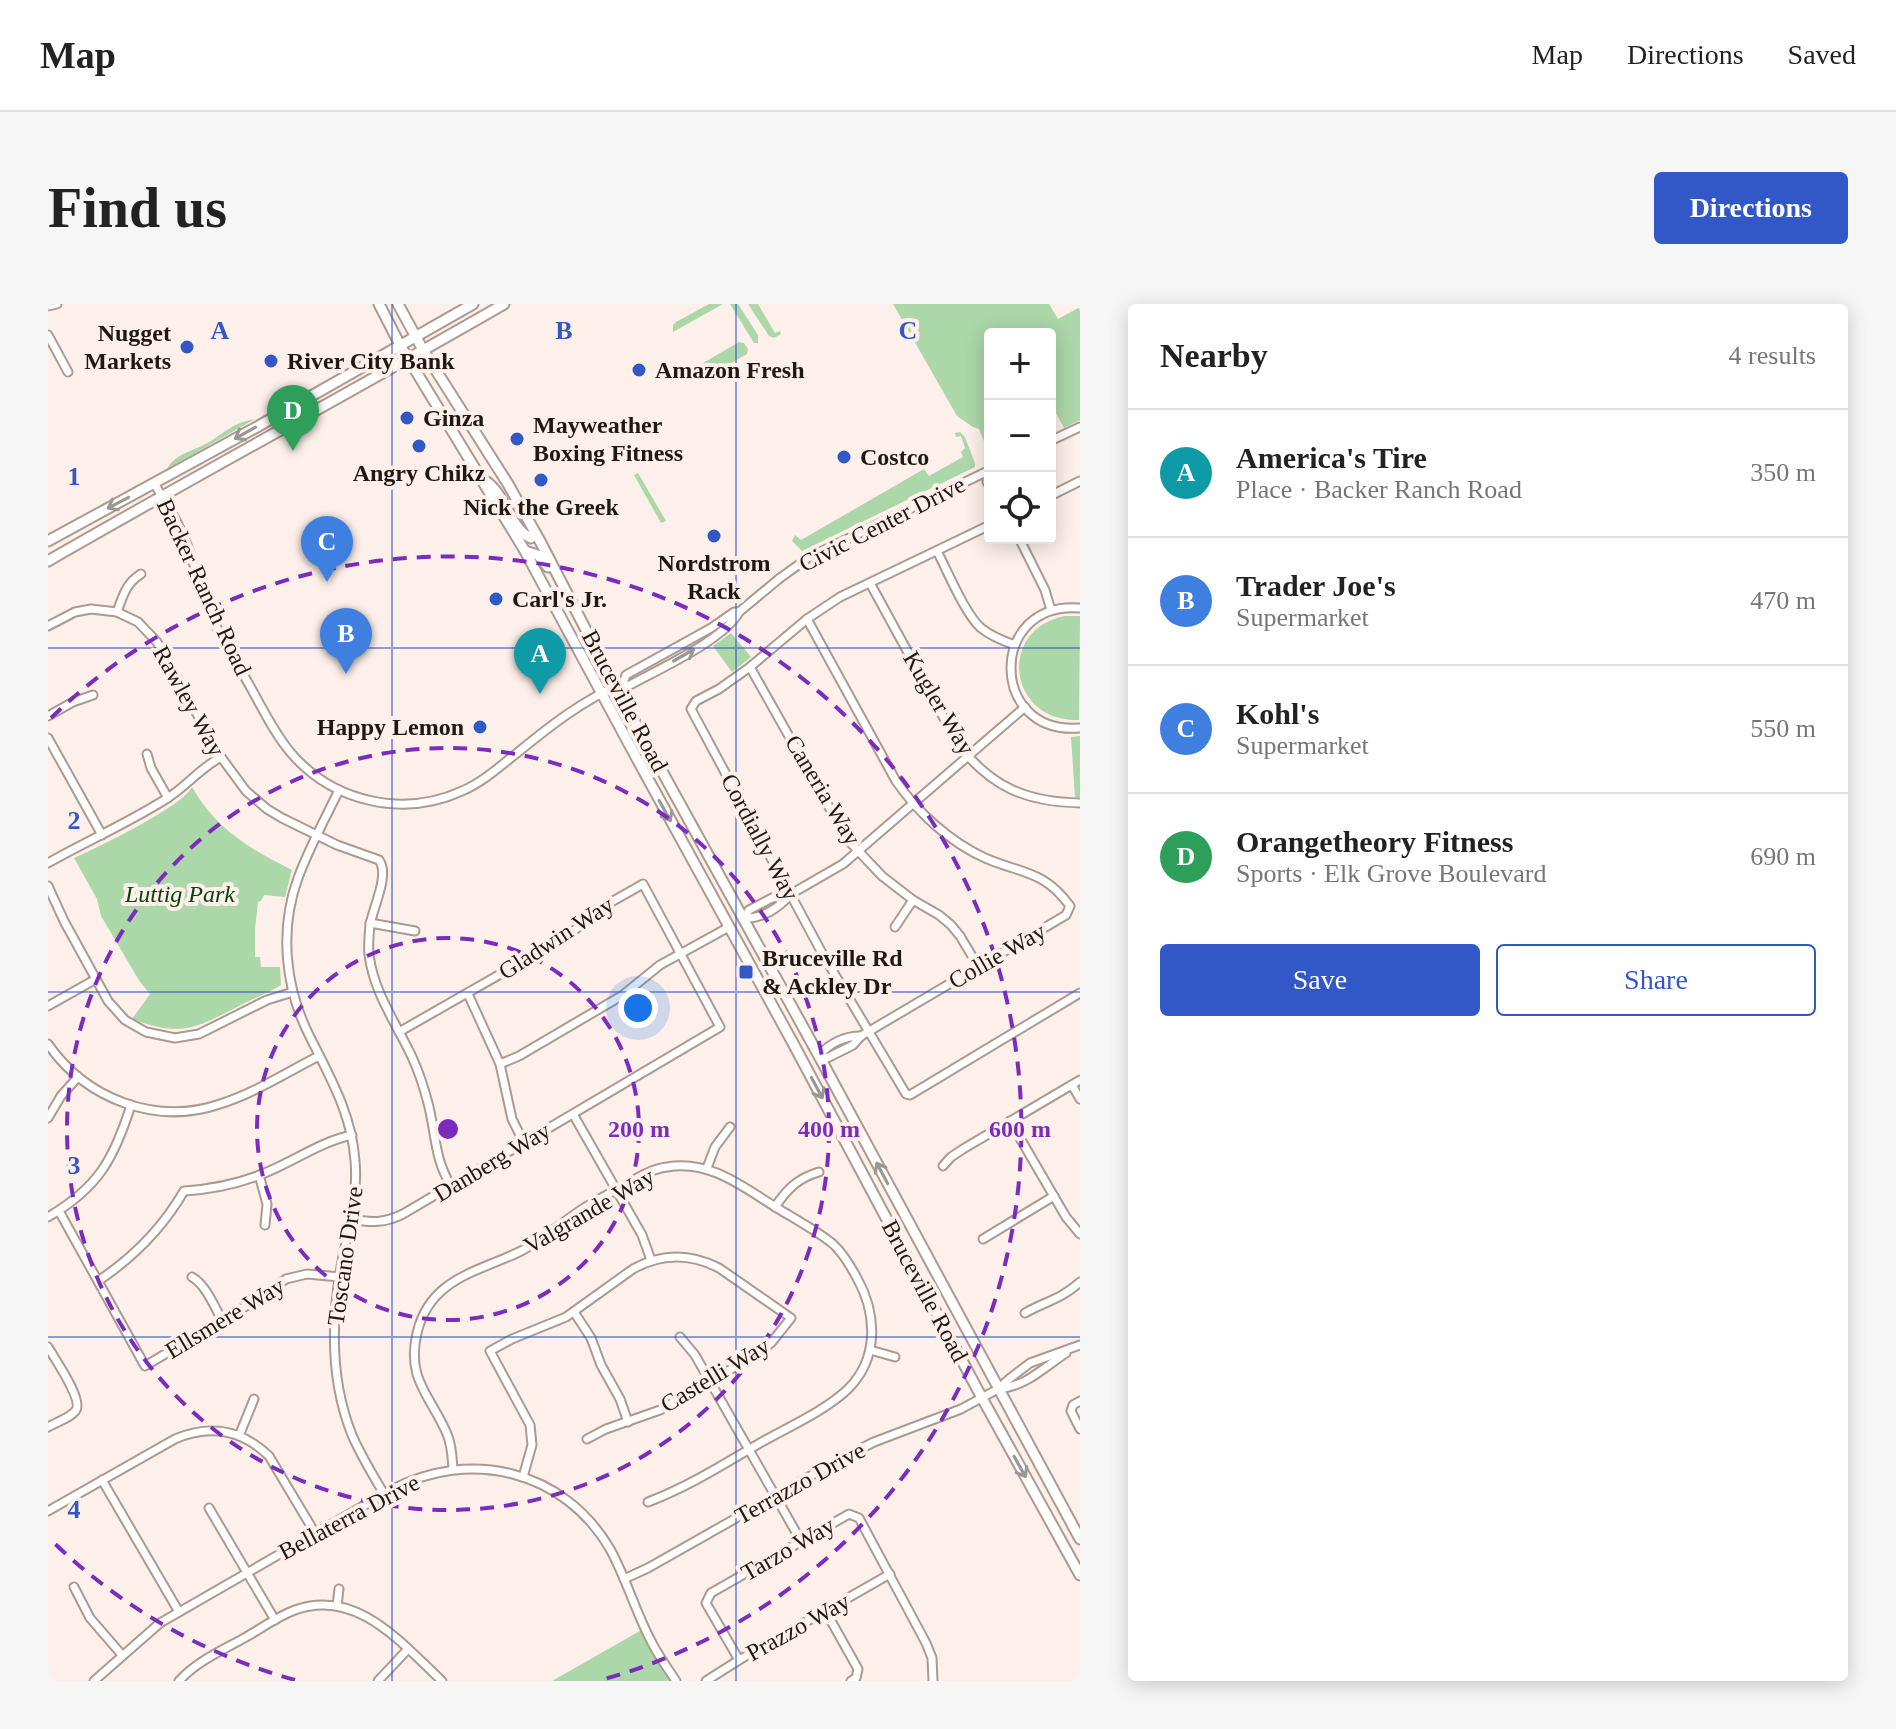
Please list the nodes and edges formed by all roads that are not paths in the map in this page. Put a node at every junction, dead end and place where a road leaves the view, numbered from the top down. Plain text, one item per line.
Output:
1 (57, 304) edge
2 (379, 304) edge
3 (398, 304) edge
4 (473, 304) edge
5 (504, 304) edge
6 (48, 306) edge
7 (48, 335) edge
8 (415, 337) junction
9 (400, 345) junction
10 (423, 350) junction
11 (409, 359) junction
12 (68, 372) dead end
13 (1080, 427) edge
14 (1056, 438) edge
15 (984, 474) edge
16 (481, 478) junction
17 (154, 483) junction
18 (1078, 485) edge
19 (1056, 494) edge
20 (162, 496) junction
21 (984, 528) edge
22 (536, 534) junction
23 (48, 541) edge
24 (1022, 544) edge
25 (525, 551) junction
26 (937, 551) junction
27 (48, 561) edge
28 (141, 574) dead end
29 (870, 583) junction
30 (1080, 608) edge
31 (576, 610) junction
32 (1051, 610) junction
33 (117, 612) junction
34 (807, 619) junction
35 (48, 626) edge
36 (1015, 645) junction
37 (750, 667) junction
38 (619, 684) junction
39 (601, 693) junction
40 (93, 695) dead end
41 (1025, 707) junction
42 (48, 716) edge
43 (1080, 728) edge
44 (48, 738) edge
45 (147, 754) dead end
46 (969, 756) junction
47 (221, 757) junction
48 (339, 790) junction
49 (168, 798) junction
50 (1080, 803) edge
51 (914, 805) junction
52 (102, 835) junction
53 (317, 835) junction
54 (859, 852) junction
55 (48, 863) edge
56 (696, 866) junction
57 (48, 886) edge
58 (791, 894) junction
59 (913, 900) junction
60 (744, 918) junction
61 (370, 923) junction
62 (729, 927) junction
63 (895, 927) dead end
64 (415, 931) dead end
65 (681, 954) junction
66 (978, 966) junction
67 (96, 979) junction
68 (293, 992) junction
69 (1080, 993) edge
70 (468, 994) junction
71 (48, 1006) edge
72 (772, 1006) junction
73 (399, 1032) junction
74 (865, 1034) junction
75 (48, 1044) edge
76 (319, 1056) junction
77 (819, 1056) junction
78 (500, 1064) junction
79 (77, 1078) junction
80 (1080, 1080) edge
81 (1072, 1085) junction
82 (1080, 1099) edge
83 (131, 1105) junction
84 (573, 1114) junction
85 (48, 1118) edge
86 (1010, 1121) junction
87 (730, 1127) dead end
88 (352, 1135) junction
89 (524, 1143) junction
90 (943, 1166) dead end
91 (707, 1168) junction
92 (819, 1172) dead end
93 (259, 1175) junction
94 (451, 1186) junction
95 (616, 1190) junction
96 (1054, 1196) junction
97 (775, 1207) junction
98 (59, 1211) junction
99 (48, 1217) edge
100 (352, 1219) junction
101 (265, 1225) dead end
102 (1080, 1234) edge
103 (983, 1239) dead end
104 (651, 1260) junction
105 (192, 1277) dead end
106 (340, 1277) junction
107 (98, 1281) junction
108 (1080, 1282) edge
109 (574, 1312) junction
110 (1025, 1313) dead end
111 (222, 1320) junction
112 (680, 1337) dead end
113 (48, 1347) edge
114 (870, 1350) junction
115 (895, 1357) dead end
116 (710, 1381) junction
117 (998, 1389) junction
118 (982, 1398) junction
119 (254, 1399) dead end
120 (1080, 1401) edge
121 (628, 1422) junction
122 (48, 1427) edge
123 (1080, 1429) edge
124 (239, 1436) junction
125 (587, 1439) dead end
126 (749, 1449) junction
127 (453, 1469) junction
128 (523, 1477) junction
129 (102, 1480) junction
130 (384, 1494) junction
131 (776, 1496) junction
132 (648, 1502) dead end
133 (209, 1508) dead end
134 (48, 1511) edge
135 (315, 1533) junction
136 (1080, 1539) edge
137 (801, 1541) junction
138 (247, 1572) junction
139 (890, 1574) junction
140 (1080, 1575) edge
141 (624, 1579) junction
142 (74, 1587) dead end
143 (339, 1589) dead end
144 (337, 1606) junction
145 (179, 1612) junction
146 (826, 1612) junction
147 (275, 1620) junction
148 (408, 1649) junction
149 (122, 1655) junction
150 (739, 1660) junction
151 (94, 1681) edge
152 (179, 1681) edge
153 (378, 1681) edge
154 (442, 1681) edge
155 (676, 1681) edge
156 (706, 1681) edge
157 (851, 1681) edge
158 (933, 1681) edge

1 - 6 street
2 - 9 main road, Bruceville Road
3 - 8 main road, Bruceville Road
4 - 8 main road
5 - 10 main road
7 - 12 street
8 - 9 main road
8 - 10 main road, Bruceville Road
9 - 11 main road, Bruceville Road
9 -> 17 main road
10 - 11 main road
10 - 22 main road, Bruceville Road
11 - 16 main road, Bruceville Road
11 - 20 main road
13 - 14 street
15 - 38 street, Civic Center Drive
16 - 22 main road, Bruceville Road
16 - 25 main road, Bruceville Road
17 - 20 street, Backer Ranch Road
17 -> 23 main road
18 - 19 street
20 - 27 main road
20 - 48 street, Backer Ranch Road
21 - 26 street, Cordially Way
22 - 31 main road, Bruceville Road
24 - 32 street
25 - 31 main road, Bruceville Road
25 - 39 main road, Bruceville Road
26 - 29 street, Cordially Way
26 - 36 street
28 - 33 street
29 - 34 street, Cordially Way
29 - 46 street, Kugler Way
30 - 32 street
31 - 38 main road, Bruceville Road
32 - 36 street
33 - 35 street
33 - 47 street, Rawley Way
34 - 37 street, Cordially Way
34 - 51 street, Collie Way
36 - 41 street
37 - 54 street, Caneria Way
37 - 58 street, Cordially Way
38 - 39 street, Civic Center Drive
38 - 60 main road, Bruceville Road
39 - 48 street, Backer Ranch Road
39 -> 56 main road, Bruceville Road
40 - 42 street
41 - 43 street
41 - 46 street
44 - 52 street
45 - 49 street
46 - 50 street, Kugler Way
46 - 51 street
47 - 49 street
47 - 53 street, Rawley Way
48 - 53 street, Toscano Drive
49 - 52 street
51 - 54 street
51 - 66 street, Collie Way
52 - 55 street
53 - 61 street, Rawley Way
53 - 68 street, Toscano Drive
54 - 58 street
54 - 59 street, Caneria Way
56 - 60 main road, Bruceville Road
56 - 62 main road, Bruceville Road
57 - 67 street
58 - 60 street
58 - 74 street, Cordially Way
59 - 63 street
59 - 66 street, Caneria Way
60 - 77 main road, Bruceville Road
61 - 64 street
61 - 73 street
62 - 65 street
62 - 72 main road, Bruceville Road
65 - 70 street, Gladwin Way
65 - 78 street
65 - 84 street, Danberg Way
66 - 74 street, Collie Way
67 - 68 street
67 - 71 street
68 - 76 street, Toscano Drive
69 - 74 street, Cordially Way
70 - 73 street, Gladwin Way
70 - 78 street
72 - 77 main road, Bruceville Road
72 -> 118 main road, Bruceville Road
73 - 94 street
74 - 77 street, Collie Way
75 - 79 street
76 - 83 street
76 - 88 street, Toscano Drive
117 -> 77 main road, Bruceville Road
78 - 89 street
79 - 83 street
79 - 85 street
80 - 81 street
81 - 82 street
81 - 86 street
83 - 98 street
84 - 89 street, Danberg Way
84 - 95 street
86 - 90 street
86 - 96 street
87 - 91 street
88 - 93 street
88 - 100 street, Toscano Drive
89 - 94 street, Danberg Way
91 - 95 street, Valgrande Way
91 - 97 street, Valgrande Way
92 - 97 street
93 - 101 street
93 - 107 street
94 - 100 street, Danberg Way
95 - 104 street
95 - 127 street, Valgrande Way
96 - 102 street
96 - 103 street
97 - 114 street, Valgrande Way
98 - 99 street
98 - 107 street, Ellsmere Way
100 - 106 street, Toscano Drive
104 - 109 street, Castelli Way
104 - 116 street, Castelli Way
105 - 111 street
106 - 111 street, Ellsmere Way
106 - 130 street, Toscano Drive
107 - 111 street, Ellsmere Way
108 - 110 street
109 - 121 street
109 - 128 street, Castelli Way
112 - 116 street
113 - 122 street
114 - 115 street
114 - 126 street, Valgrande Way
116 - 121 street, Castelli Way
116 - 126 street
117 - 117 street
117 - 118 street, Terrazzo Drive
117 - 136 main road, Bruceville Road
118 - 131 street, Terrazzo Drive
118 -> 140 main road, Bruceville Road
119 - 124 street
120 - 123 street
121 - 125 street, Castelli Way
124 - 129 street
124 - 135 street
126 - 131 street
126 - 132 street, Valgrande Way
127 - 128 street, Bellaterra Drive
127 - 130 street, Bellaterra Drive
128 - 141 street, Bellaterra Drive
129 - 134 street
129 - 145 street
130 - 135 street, Bellaterra Drive
131 - 137 street
131 - 141 street, Terrazzo Drive
133 - 138 street
135 - 138 street, Bellaterra Drive
137 - 139 street, Tarzo Way
137 - 150 street, Tarzo Way
138 - 145 street, Bellaterra Drive
138 - 147 street
139 - 146 street, Prazzo Way
139 - 158 street, Tarzo Way
141 - 155 street, Bellaterra Drive
142 - 149 street
143 - 144 street
144 - 147 street
144 - 148 street
145 - 149 street, Bellaterra Drive
146 - 150 street, Prazzo Way
146 - 157 street
147 - 152 street
148 - 153 street
148 - 154 street
149 - 151 street, Bellaterra Drive
150 - 156 street, Prazzo Way

